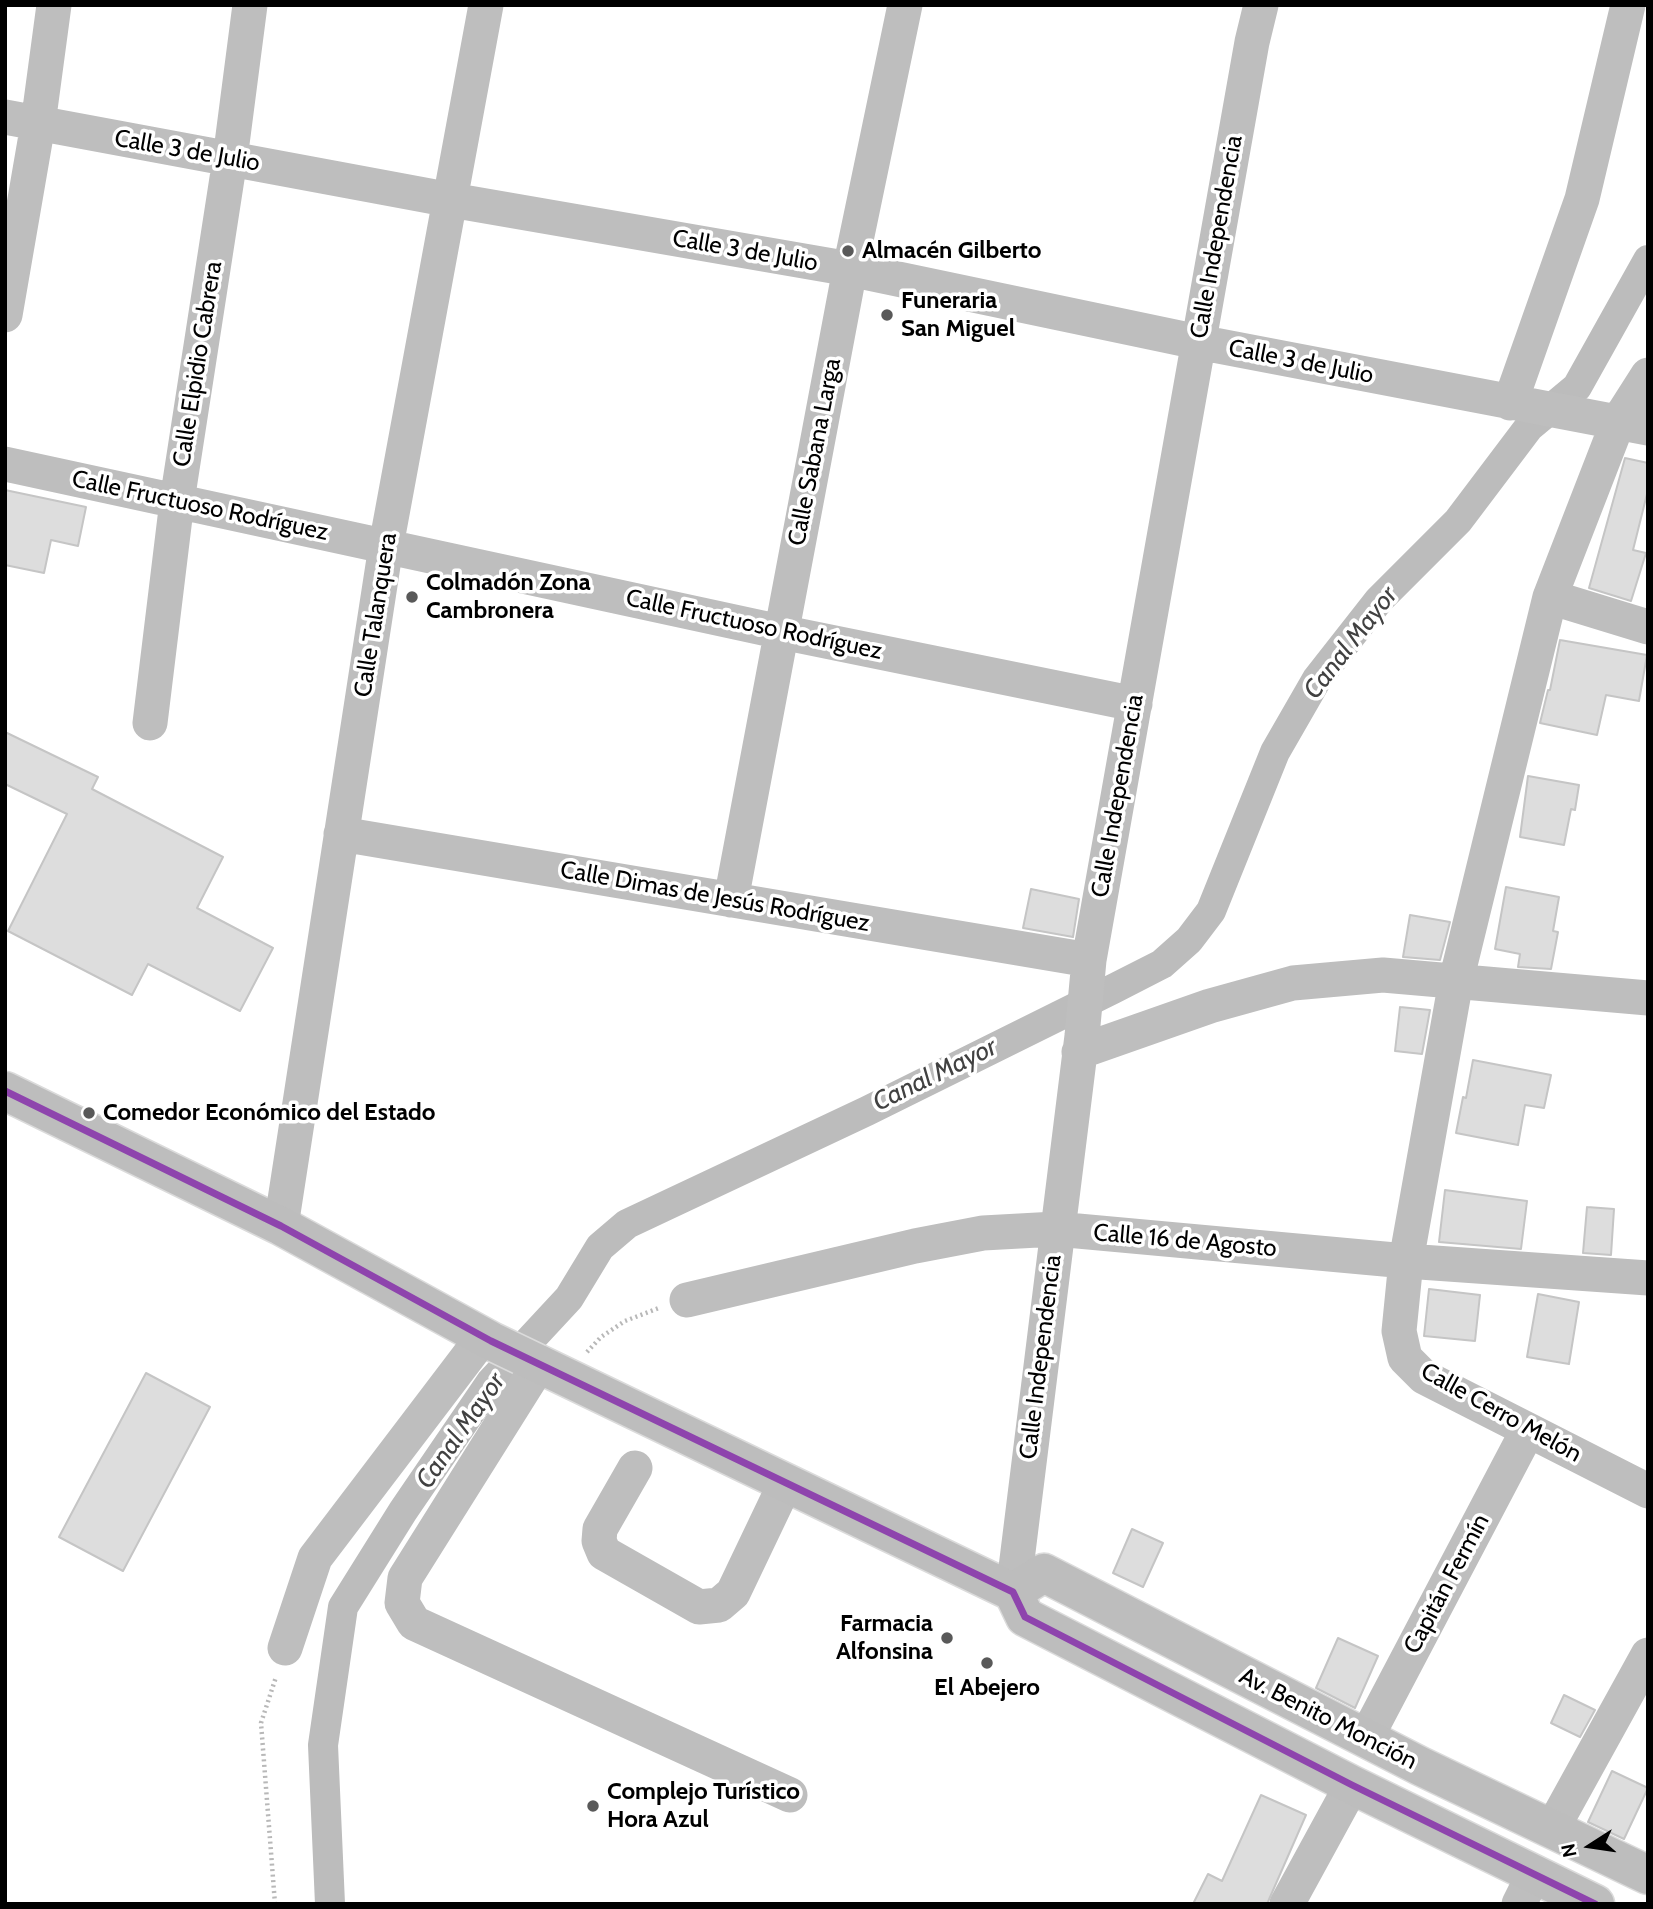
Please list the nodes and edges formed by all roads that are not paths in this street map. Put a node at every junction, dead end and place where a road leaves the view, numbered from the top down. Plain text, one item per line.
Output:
1 (54, 5) edge
2 (250, 5) edge
3 (486, 5) edge
4 (905, 5) edge
5 (1261, 5) edge
6 (1628, 5) edge
7 (21, 120) edge
8 (230, 159) junction
9 (451, 200) junction
10 (849, 269) junction
11 (5, 315) edge
12 (1199, 342) junction
13 (1648, 375) edge
14 (1517, 404) junction
15 (1617, 422) edge
16 (5, 464) edge
17 (177, 501) junction
18 (386, 546) junction
19 (1549, 597) junction
20 (1648, 626) edge
21 (781, 632) junction
22 (1135, 704) junction
23 (150, 723) dead end
24 (341, 834) junction
25 (731, 900) junction
26 (1088, 965) junction
27 (1456, 981) junction
28 (1648, 998) edge
29 (1080, 1044) junction
30 (5, 1091) edge
31 (281, 1226) junction
32 (1056, 1229) junction
33 (1406, 1261) junction
34 (1648, 1278) edge
35 (687, 1300) road end
36 (487, 1339) junction
37 (554, 1371) junction
38 (1528, 1430) junction
39 (635, 1468) dead end
40 (786, 1482) junction
41 (1648, 1491) edge
42 (1013, 1592) junction
43 (285, 1648) road end
44 (1648, 1655) edge
45 (1366, 1738) junction
46 (1352, 1785) junction
47 (790, 1795) dead end
48 (1552, 1829) junction
49 (1648, 1874) edge
50 (1526, 1889) edge
51 (1287, 1904) edge
52 (1595, 1904) edge

1 - 7 street
2 - 8 street, Calle Elpidio Cabrera
3 - 9 street, Calle Talanquera
4 - 10 street, Calle Sabana Larga
5 - 12 street, Calle Independencia
6 - 14 street
7 - 8 street, Calle 3 de Julio
7 - 11 street
8 - 9 street, Calle 3 de Julio
8 - 17 street, Calle Elpidio Cabrera
9 - 10 street, Calle 3 de Julio
9 - 18 street, Calle Talanquera
10 - 12 street, Calle 3 de Julio
10 - 21 street, Calle Sabana Larga
12 - 14 street, Calle 3 de Julio
12 - 22 street, Calle Independencia
13 - 15 street, Calle Cerro Melón
14 - 15 street, Calle 3 de Julio
15 - 19 street, Calle Cerro Melón
16 - 17 street, Calle Fructuoso Rodríguez
17 - 18 street, Calle Fructuoso Rodríguez
17 - 23 street, Calle Elpidio Cabrera
18 - 21 street, Calle Fructuoso Rodríguez
18 - 24 street, Calle Talanquera
19 - 20 street
19 - 27 street, Calle Cerro Melón
21 - 22 street, Calle Fructuoso Rodríguez
21 - 25 street, Calle Sabana Larga
22 - 26 street, Calle Independencia
24 - 25 street, Calle Dimas de Jesús Rodríguez
24 - 31 street, Calle Talanquera
25 - 26 street, Calle Dimas de Jesús Rodríguez
26 - 29 street, Calle Independencia
27 - 28 street
27 - 29 street
27 - 33 street, Calle Cerro Melón
29 - 32 street, Calle Independencia
30 - 31 main road
31 - 36 main road
32 - 33 street, Calle 16 de Agosto
32 - 35 street, Calle 16 de Agosto
32 - 42 street, Calle Independencia
33 - 34 street, Calle 16 de Agosto
33 - 38 street, Calle Cerro Melón
36 - 37 main road
36 - 43 street
37 - 40 main road
37 - 47 street
38 - 41 street, Calle Cerro Melón
38 - 45 street, Capitán Fermín
39 - 40 street
40 - 42 main road
42 - 45 main road, Av. Benito Monción
42 - 46 main road, Av. Benito Monción
44 - 48 street
45 - 48 main road, Av. Benito Monción
46 - 50 main road, Av. Benito Monción
46 - 51 street
48 - 49 main road, Av. Benito Monción
50 - 52 main road, Av. Benito Monción

